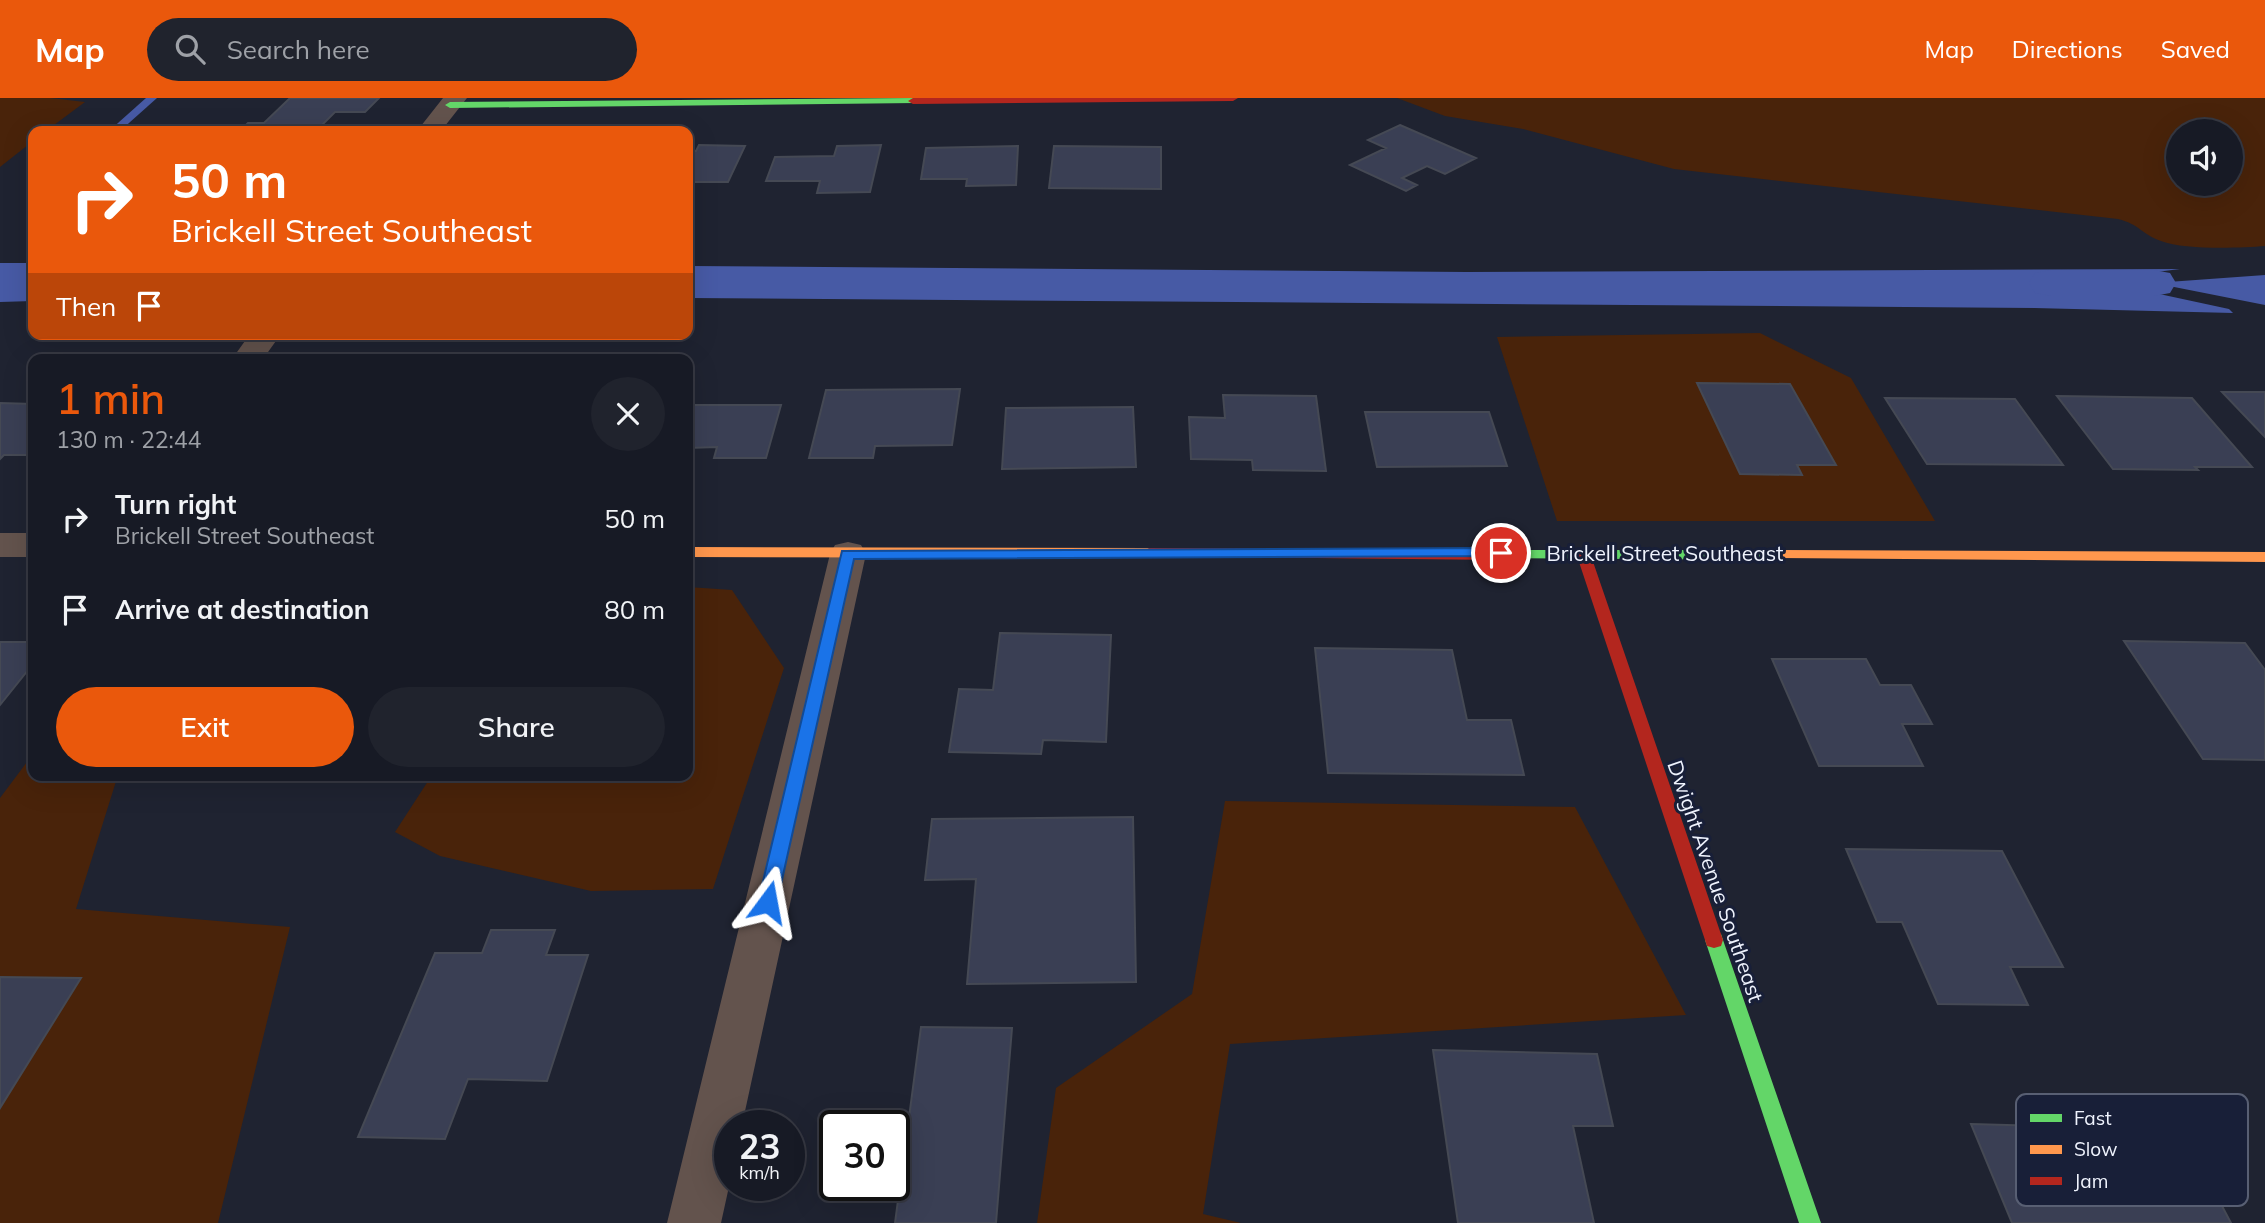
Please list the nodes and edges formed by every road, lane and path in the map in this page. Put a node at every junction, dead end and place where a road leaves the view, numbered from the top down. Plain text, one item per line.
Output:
1 (1233, 98) edge
2 (950, 99) edge
3 (453, 101) edge
4 (433, 126) edge
5 (261, 340) edge
6 (251, 354) edge
7 (0, 545) edge
8 (28, 545) edge
9 (693, 552) edge
10 (1583, 553) junction
11 (848, 554) junction
12 (2265, 557) edge
13 (694, 1223) edge
14 (1810, 1223) edge

1 - 2 street
2 - 3 street
3 - 4 street
5 - 6 street
7 - 8 street
9 - 11 street, Brickell Street Southeast
10 - 11 street, Brickell Street Southeast
10 - 12 street, Brickell Street Southeast
10 - 14 street, Dwight Avenue Southeast
11 - 13 street

